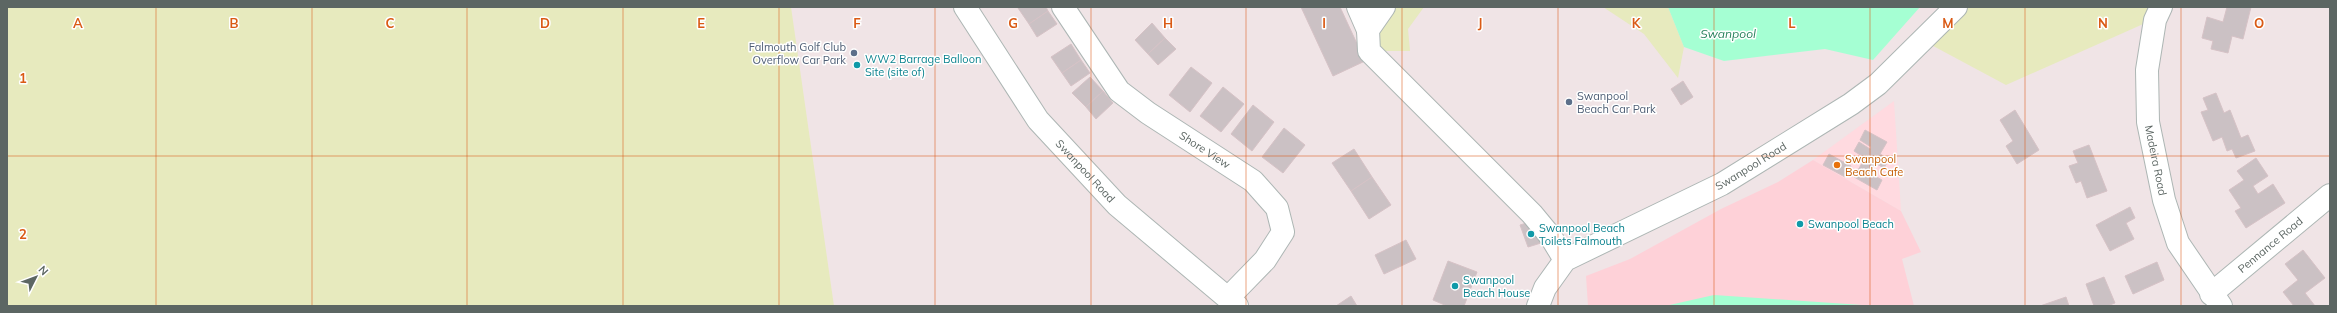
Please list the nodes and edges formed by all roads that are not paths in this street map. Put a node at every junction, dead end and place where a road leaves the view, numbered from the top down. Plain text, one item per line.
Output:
1 (965, 7) edge
2 (1063, 7) edge
3 (1358, 7) edge
4 (1384, 7) edge
5 (1956, 7) edge
6 (2161, 7) edge
7 (1368, 30) junction
8 (2330, 195) edge
9 (1565, 260) junction
10 (2216, 301) edge
11 (1233, 302) edge
12 (1538, 306) edge

1 - 11 street, Swanpool Road
2 - 11 street, Shore View
3 - 7 street
4 - 7 street
5 - 9 street, Swanpool Road
6 - 10 street, Madeira Road
7 - 9 street
8 - 10 street, Pennance Road
9 - 12 street, Swanpool Road

